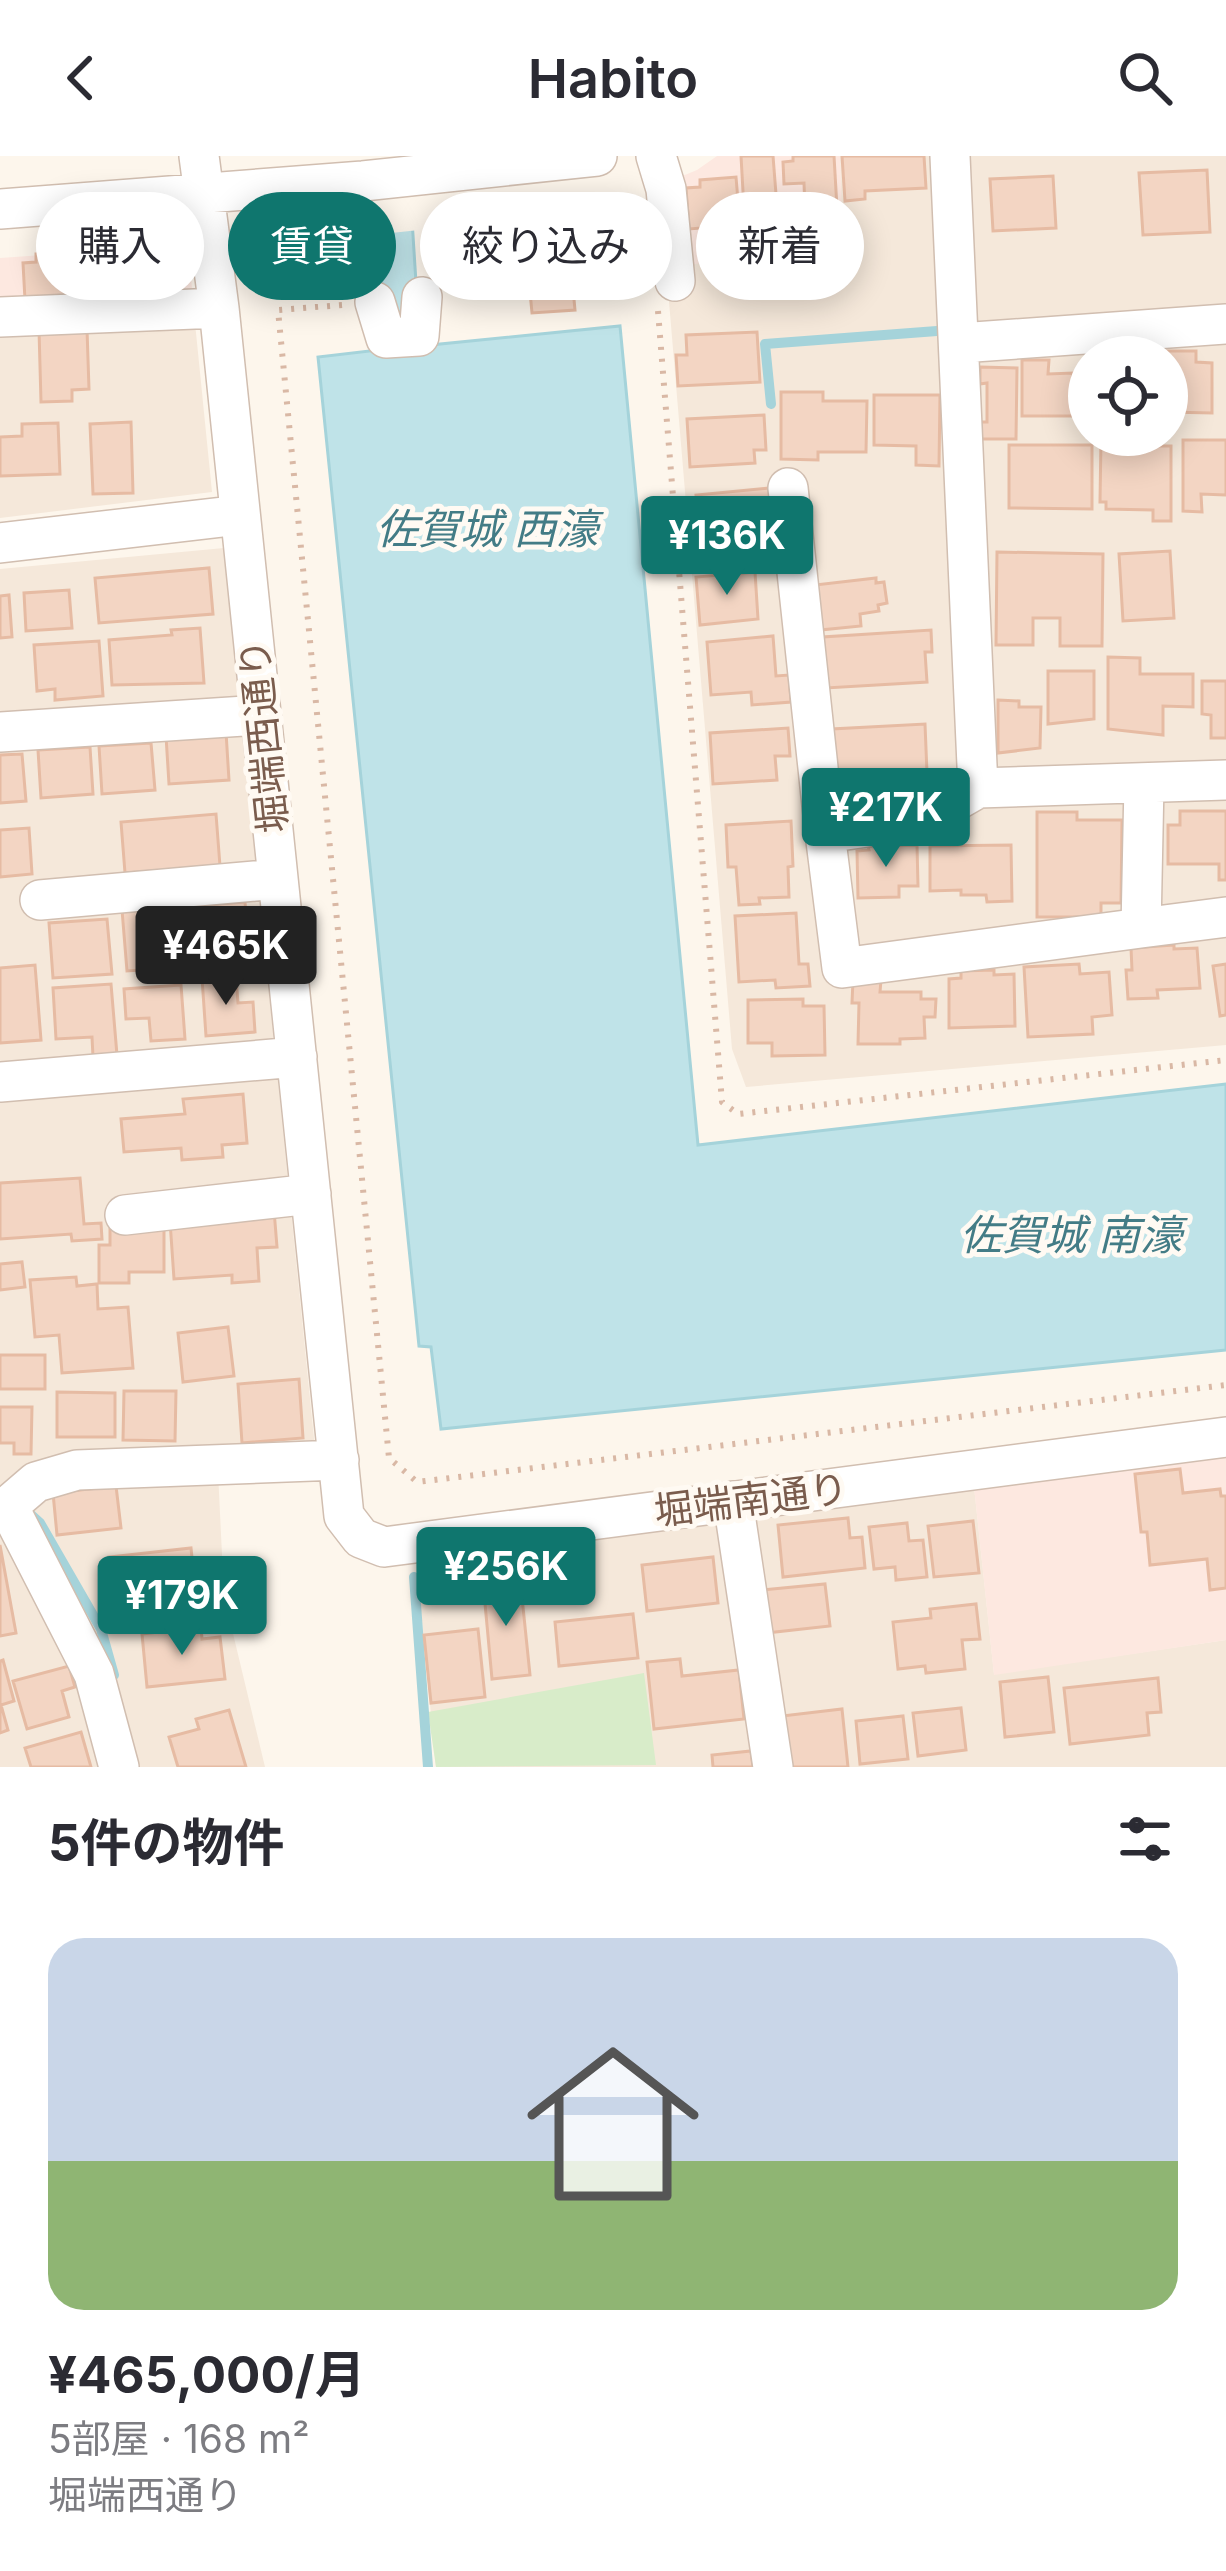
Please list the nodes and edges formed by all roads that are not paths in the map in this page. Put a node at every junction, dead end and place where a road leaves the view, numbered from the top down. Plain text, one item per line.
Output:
1 (597, 156) edge
2 (656, 156) edge
3 (950, 156) edge
4 (201, 175) edge
5 (0, 208) edge
6 (675, 281) dead end
7 (422, 300) edge
8 (375, 302) road end
9 (219, 308) junction
10 (0, 317) edge
11 (1226, 324) edge
12 (960, 344) junction
13 (788, 488) dead end
14 (240, 515) junction
15 (0, 543) edge
16 (261, 716) junction
17 (0, 732) edge
18 (1226, 780) edge
19 (1144, 783) junction
20 (978, 788) junction
21 (825, 832) junction
22 (278, 879) junction
23 (40, 900) dead end
24 (1226, 917) edge
25 (1141, 928) junction
26 (297, 1057) junction
27 (0, 1082) edge
28 (311, 1194) junction
29 (125, 1215) dead end
30 (1226, 1437) edge
31 (339, 1460) junction
32 (733, 1501) junction
33 (4, 1507) edge
34 (119, 1767) edge
35 (773, 1767) edge

1 - 4 street
2 - 6 street
3 - 12 street
4 - 5 street
4 - 9 street, 堀端西通り
7 - 8 street
9 - 10 street
9 - 14 street, 堀端西通り
11 - 12 street
12 - 20 street
13 - 21 street
14 - 15 street
14 - 16 street, 堀端西通り
16 - 17 street
16 - 22 street, 堀端西通り
18 - 19 street
19 - 20 street
19 - 25 street
20 - 21 street
21 - 25 street
22 - 23 street
22 - 26 street, 堀端西通り
24 - 25 street
26 - 27 street
26 - 28 street, 堀端西通り
28 - 29 street
28 - 31 street, 堀端西通り
30 - 32 street, 堀端南通り
31 - 32 street, 堀端南通り
31 - 33 street
32 - 35 street
33 - 34 street

